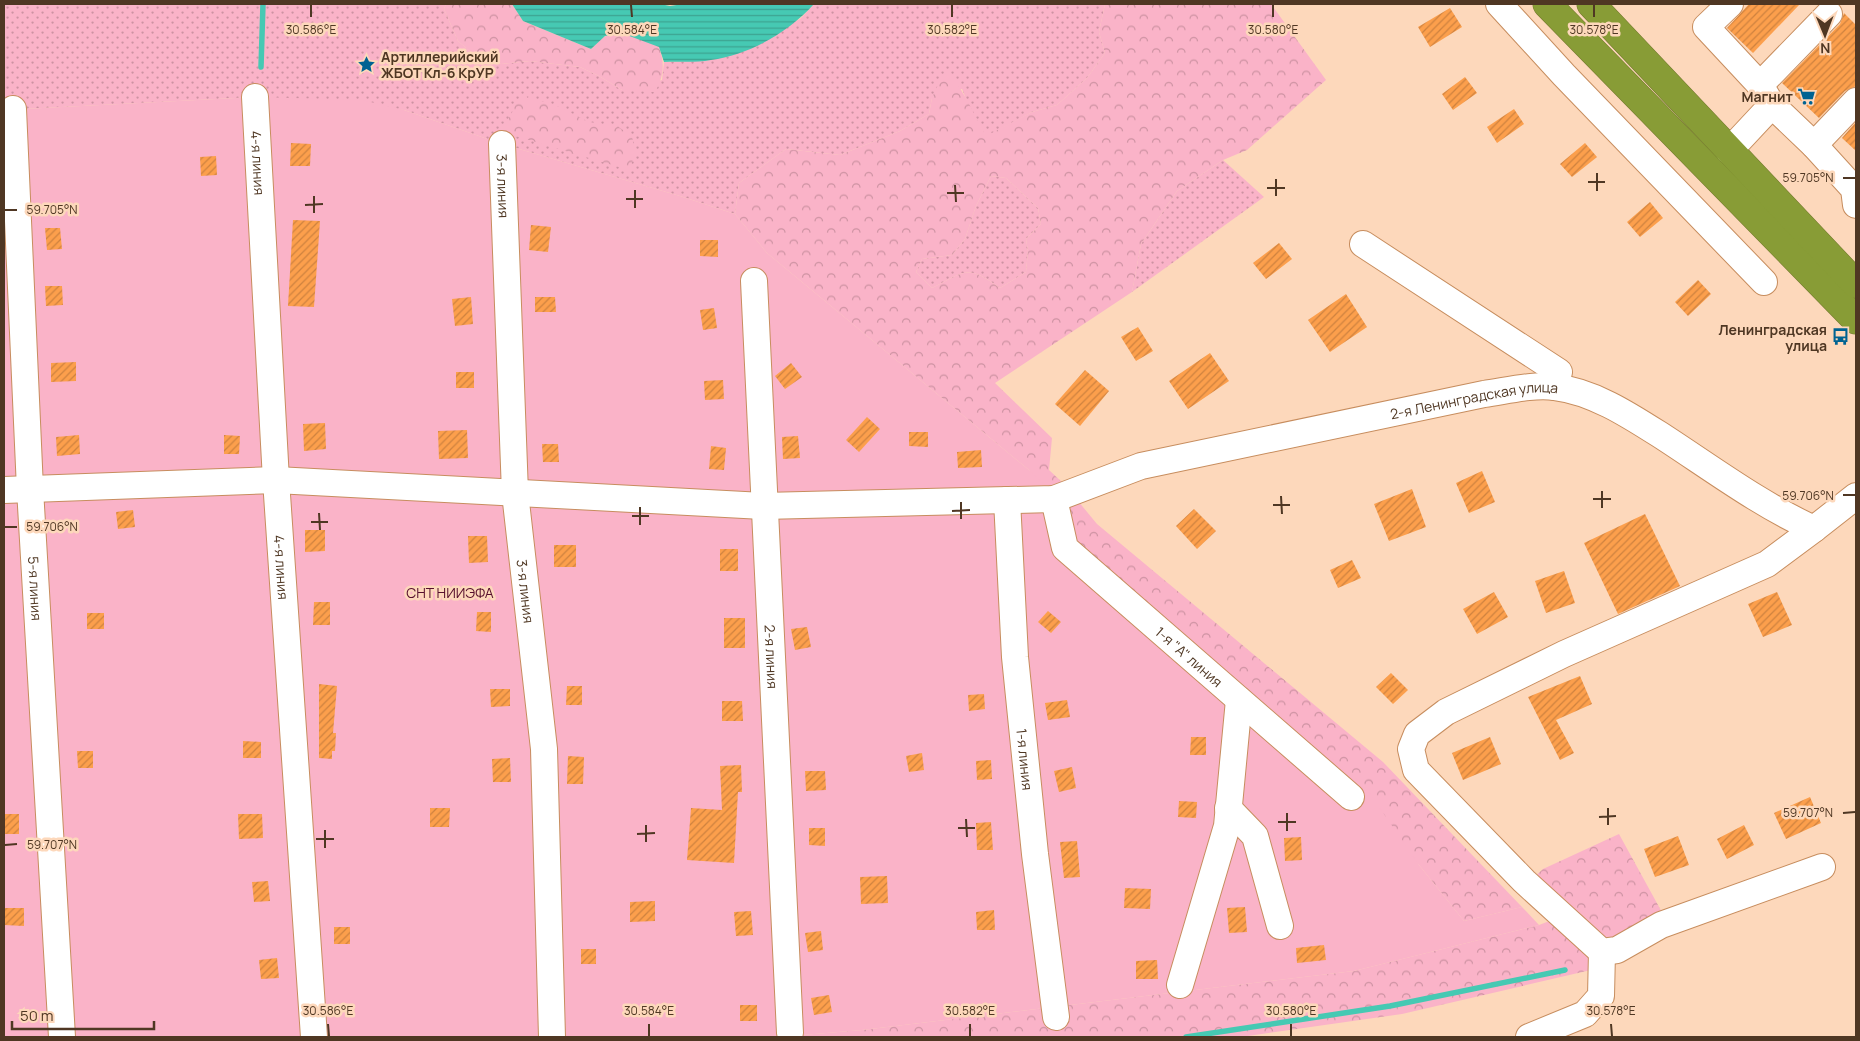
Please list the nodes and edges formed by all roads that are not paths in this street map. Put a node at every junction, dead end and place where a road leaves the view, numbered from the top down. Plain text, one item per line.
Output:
1 (1499, 4) edge
2 (1547, 4) edge
3 (1591, 4) edge
4 (1730, 4) edge
5 (1830, 14) dead end
6 (1766, 95) junction
7 (256, 97) dead end
8 (1856, 101) edge
9 (13, 109) dead end
10 (502, 144) dead end
11 (1814, 145) junction
12 (1729, 151) junction
13 (1856, 194) edge
14 (1363, 244) dead end
15 (754, 280) dead end
16 (1764, 282) dead end
17 (1856, 284) edge
18 (1856, 320) edge
19 (1555, 387) junction
20 (276, 480) junction
21 (30, 489) junction
22 (4, 490) edge
23 (515, 493) junction
24 (1856, 496) edge
25 (1054, 499) junction
26 (1007, 500) junction
27 (763, 506) junction
28 (1814, 529) junction
29 (1239, 700) junction
30 (1351, 797) dead end
31 (1228, 808) junction
32 (1822, 866) dead end
33 (1280, 926) dead end
34 (1602, 952) junction
35 (1180, 985) dead end
36 (1056, 1017) dead end
37 (790, 1033) dead end
38 (62, 1037) edge
39 (314, 1037) edge
40 (552, 1037) edge
41 (1529, 1037) edge

1 - 16 street
2 - 18 highway
3 - 12 highway
4 - 6 street
5 - 6 street
6 - 11 street
6 - 12 street
7 - 20 street, 4-я линия
8 - 11 street
9 - 21 street, 5-я линия
10 - 23 street, 3-я линия
11 - 13 street
12 - 17 highway
14 - 19 street
15 - 27 street, 2-я линия
19 - 25 street, 2-я Ленинградская улица
19 - 28 street, 2-я Ленинградская улица
20 - 21 street, 2-я Ленинградская улица
20 - 23 street, 2-я Ленинградская улица
20 - 39 street, 4-я линия
21 - 22 street, 2-я Ленинградская улица
21 - 38 street, 5-я линия
23 - 27 street, 2-я Ленинградская улица
23 - 40 street, 3-я линия
24 - 28 street
25 - 26 street, 2-я Ленинградская улица
25 - 29 street, 1-я "А" линия
26 - 27 street, 2-я Ленинградская улица
26 - 36 street, 1-я линия
27 - 37 street, 2-я линия
28 - 34 street
29 - 30 street, 1-я "А" линия
29 - 31 street
31 - 33 street
31 - 35 street
32 - 34 street
34 - 41 street

